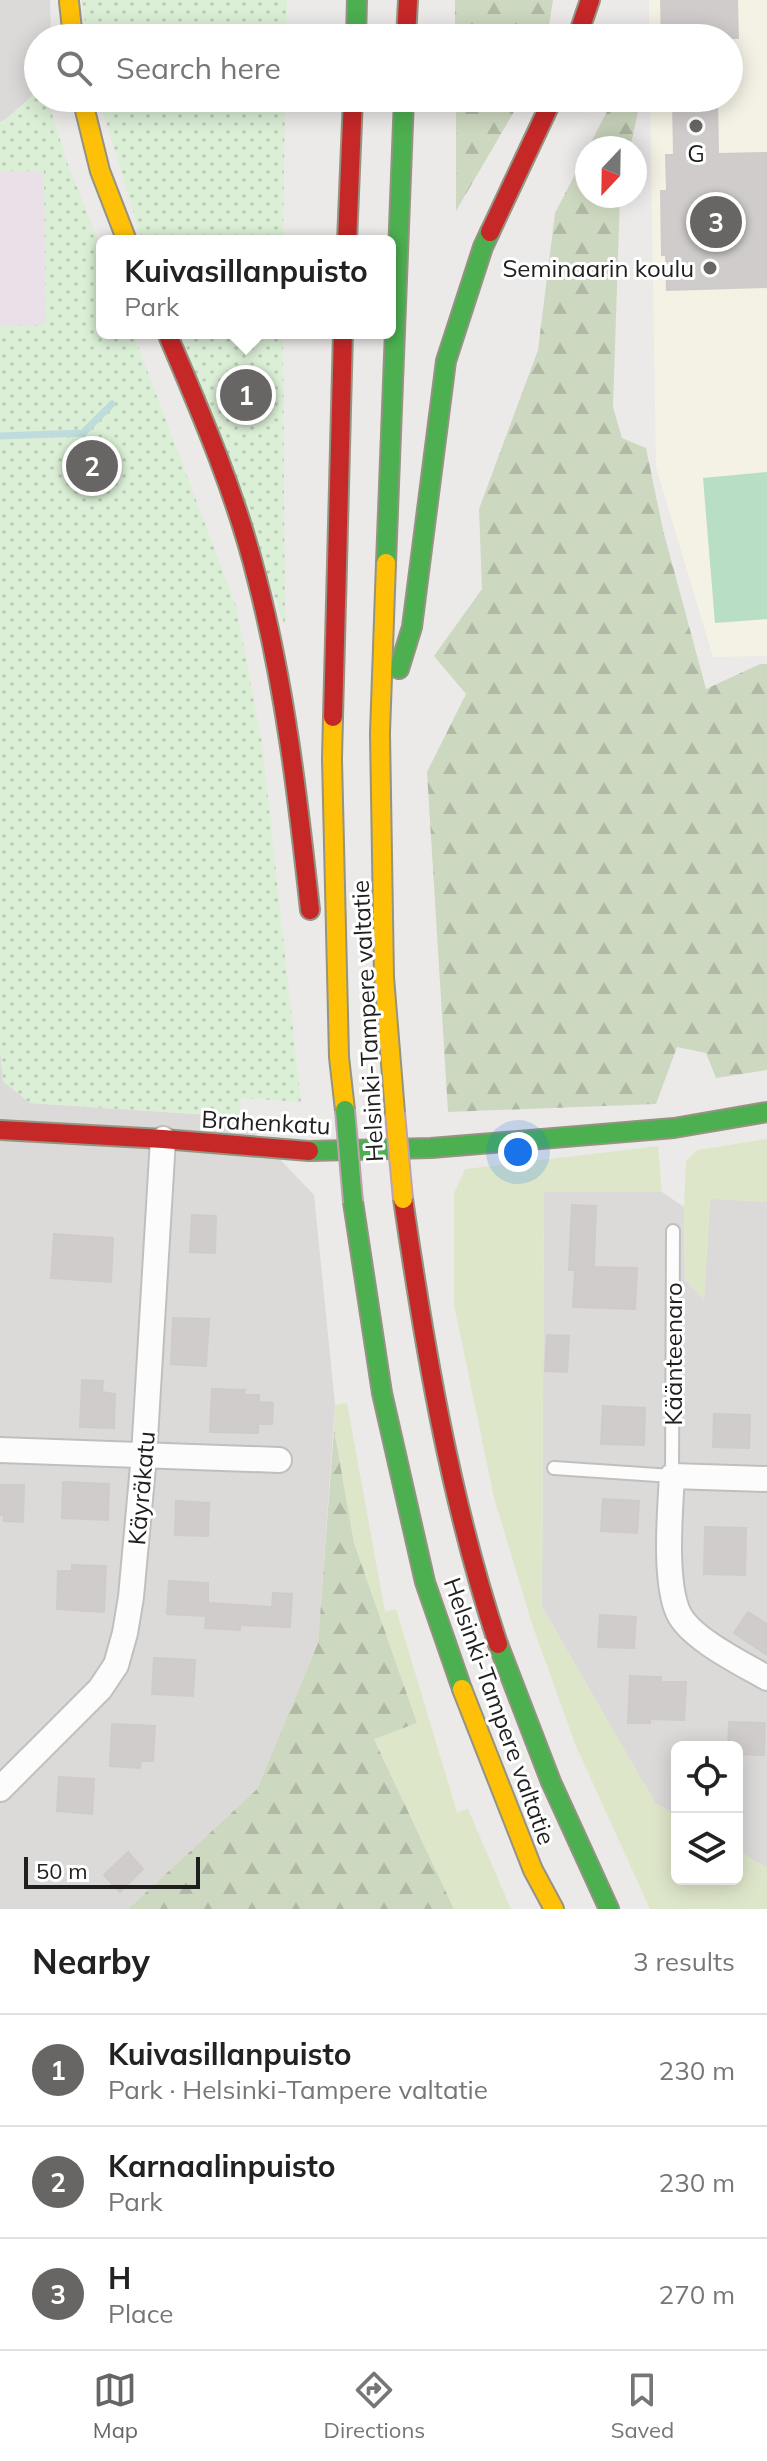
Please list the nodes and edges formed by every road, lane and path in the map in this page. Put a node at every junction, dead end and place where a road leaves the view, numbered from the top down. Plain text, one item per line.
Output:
1 (357, 0) edge
2 (408, 0) edge
3 (590, 0) edge
4 (69, 2) dead end
5 (71, 24) edge
6 (356, 24) edge
7 (407, 24) edge
8 (582, 24) edge
9 (85, 112) edge
10 (352, 112) edge
11 (403, 112) edge
12 (546, 112) edge
13 (124, 235) edge
14 (347, 235) edge
15 (396, 310) edge
16 (170, 339) edge
17 (343, 339) edge
18 (395, 339) edge
19 (380, 733) junction
20 (311, 927) dead end
21 (317, 956) dead end
22 (339, 1057) junction
23 (767, 1112) edge
24 (0, 1130) edge
25 (163, 1139) junction
26 (673, 1231) dead end
27 (0, 1450) edge
28 (144, 1455) junction
29 (279, 1460) dead end
30 (554, 1468) dead end
31 (672, 1476) junction
32 (767, 1479) edge
33 (767, 1678) edge
34 (0, 1789) edge
35 (554, 1909) edge
36 (609, 1909) edge

1 - 6 main road
2 - 7 main road
3 - 8 main road
4 - 5 main road
9 - 13 main road
10 - 14 main road
11 - 15 main road, Helsinki-Tampere valtatie
12 - 19 main road
16 - 20 main road
17 - 22 main road, Helsinki-Tampere valtatie
18 - 19 main road, Helsinki-Tampere valtatie
19 - 36 main road, Helsinki-Tampere valtatie, bridge
21 - 22 main road
22 - 35 main road, Helsinki-Tampere valtatie, bridge
23 - 25 main road, Brahenkatu
24 - 25 main road, Brahenkatu
25 - 28 street, Käyräkatu
26 - 31 lane, Käänteenaro
27 - 28 street
28 - 29 street
28 - 34 street, Käyräkatu
30 - 31 lane
31 - 32 street
31 - 33 street, Käänteenaro

